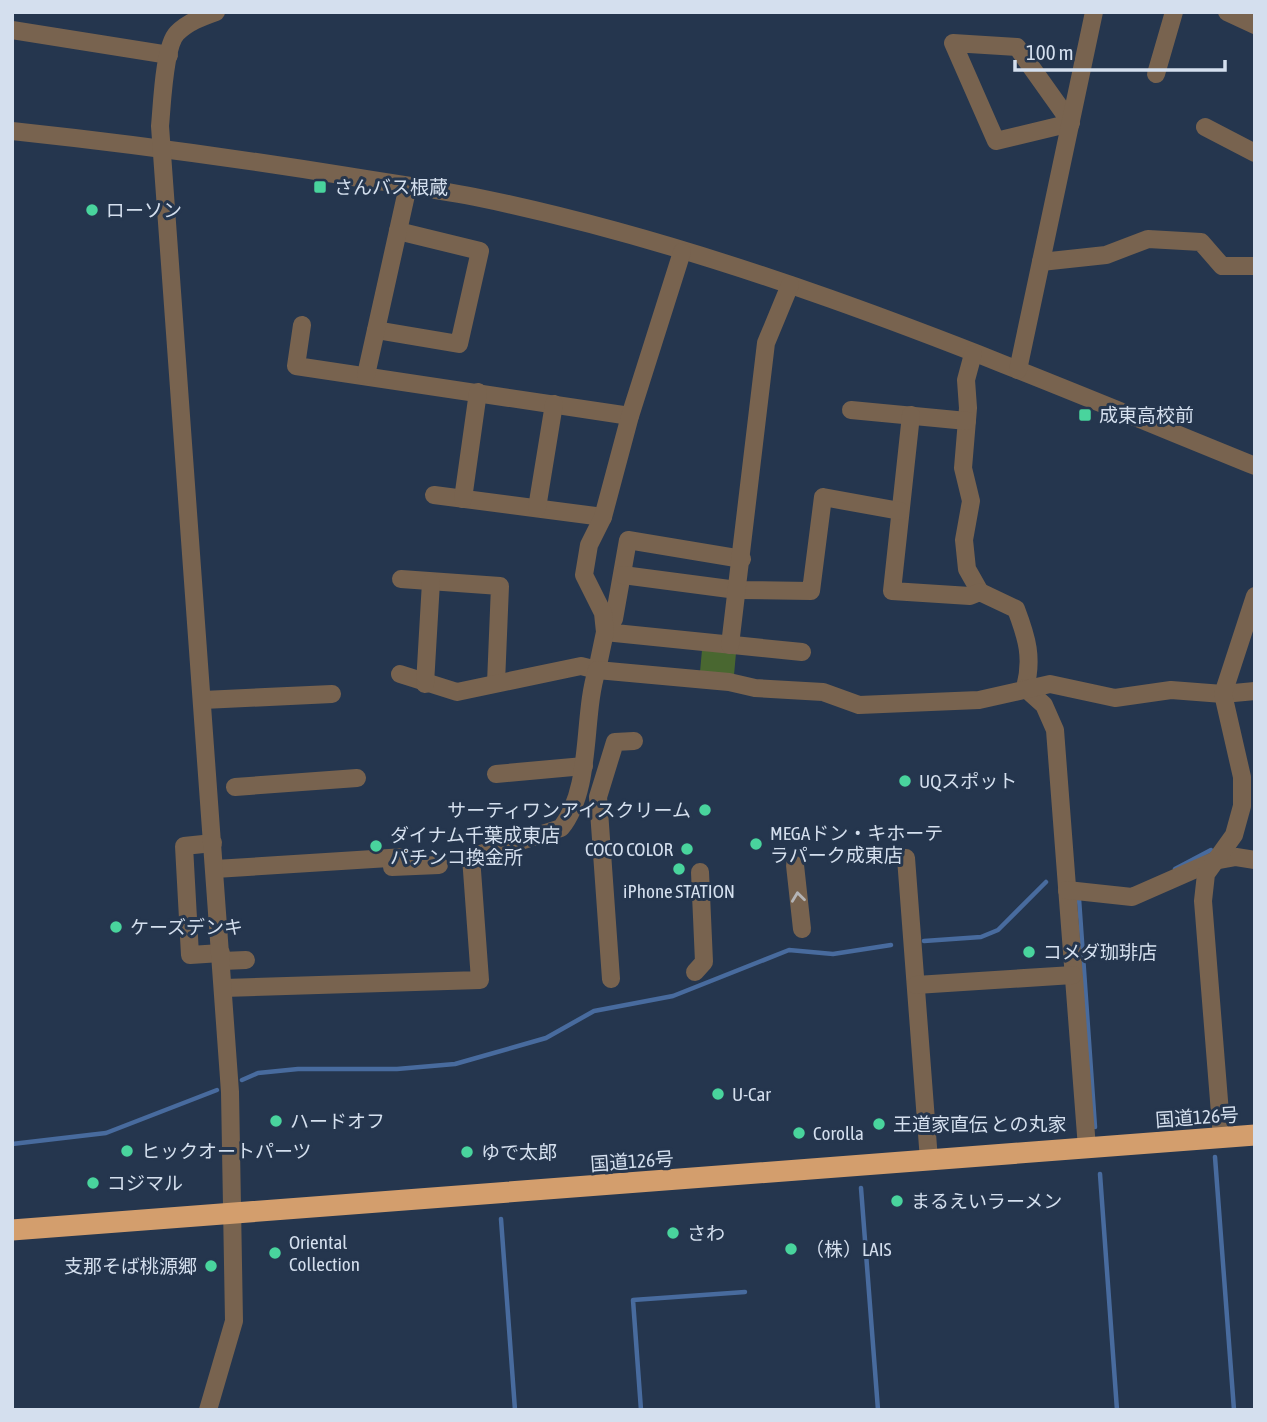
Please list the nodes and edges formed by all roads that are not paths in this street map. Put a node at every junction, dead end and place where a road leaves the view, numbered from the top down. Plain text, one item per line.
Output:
1 (216, 12) edge
2 (1094, 12) edge
3 (1174, 12) edge
4 (1227, 12) edge
5 (1255, 25) edge
6 (12, 30) edge
7 (169, 55) junction
8 (1156, 74) dead end
9 (1071, 123) junction
10 (1205, 127) dead end
11 (12, 131) edge
12 (162, 147) junction
13 (1255, 153) edge
14 (408, 186) junction
15 (398, 231) junction
16 (682, 252) junction
17 (1041, 262) junction
18 (1255, 266) edge
19 (790, 285) junction
20 (302, 325) dead end
21 (376, 330) junction
22 (973, 354) junction
23 (1018, 370) junction
24 (366, 375) junction
25 (478, 391) junction
26 (554, 404) junction
27 (851, 410) dead end
28 (911, 415) junction
29 (630, 416) junction
30 (967, 421) junction
31 (1255, 466) edge
32 (434, 495) dead end
33 (463, 499) junction
34 (537, 508) junction
35 (900, 511) junction
36 (603, 517) junction
37 (742, 559) junction
38 (623, 575) junction
39 (401, 579) dead end
40 (431, 582) junction
41 (737, 590) junction
42 (981, 592) junction
43 (1255, 596) edge
44 (605, 632) junction
45 (730, 645) junction
46 (802, 652) dead end
47 (597, 670) junction
48 (400, 674) dead end
49 (496, 683) junction
50 (425, 684) junction
51 (1025, 688) junction
52 (1255, 691) edge
53 (332, 694) dead end
54 (1223, 694) junction
55 (202, 700) junction
56 (634, 741) dead end
57 (584, 766) junction
58 (496, 774) dead end
59 (357, 778) dead end
60 (235, 787) dead end
61 (213, 843) junction
62 (906, 858) dead end
63 (1255, 860) edge
64 (1214, 861) junction
65 (439, 865) dead end
66 (795, 865) dead end
67 (215, 869) junction
68 (699, 872) dead end
69 (1067, 890) junction
70 (802, 929) dead end
71 (222, 957) junction
72 (246, 960) dead end
73 (695, 972) dead end
74 (1073, 975) junction
75 (611, 979) dead end
76 (916, 985) junction
77 (224, 988) junction
78 (1255, 1135) edge
79 (1222, 1138) junction
80 (1087, 1148) junction
81 (929, 1160) junction
82 (231, 1214) junction
83 (12, 1230) edge
84 (208, 1410) edge

1 - 7 street
2 - 9 street
3 - 8 street
4 - 5 street
6 - 7 street
7 - 12 street
9 - 9 street
9 - 17 street
10 - 13 street
11 - 12 street
12 - 14 street
12 - 55 street
14 - 15 street
14 - 16 street
15 - 21 street
15 - 21 street
16 - 19 street
16 - 29 street
17 - 18 street
17 - 23 street
19 - 22 street
19 - 37 street
20 - 24 street
21 - 24 street
22 - 23 street
22 - 30 street
23 - 31 street
24 - 25 street
25 - 26 street
25 - 33 street
26 - 29 street
26 - 34 street
27 - 28 street
28 - 30 street
28 - 35 street
29 - 36 street
30 - 42 street
32 - 33 street
33 - 34 street
34 - 36 street
35 - 41 street
35 - 42 street
36 - 44 street
37 - 38 street
37 - 41 street
38 - 41 street
38 - 44 street
39 - 40 street
40 - 49 street
40 - 50 street
41 - 45 street
42 - 51 street
43 - 54 street
44 - 45 street
44 - 47 street
45 - 46 street
47 - 49 street
47 - 51 street
47 - 57 street
48 - 50 street
49 - 50 street
51 - 54 street
51 - 69 street
52 - 54 street
53 - 55 street
54 - 64 street
55 - 61 street
56 - 75 street
57 - 58 street
57 - 77 street
59 - 60 street
61 - 67 street
61 - 71 street
62 - 76 street
63 - 64 street
64 - 69 street
64 - 79 street
65 - 67 street
70 -> 66 street
67 - 71 street
68 - 73 street
69 - 74 street
71 - 72 street
71 - 77 street
74 - 76 street
74 - 80 street
76 - 81 street
77 - 82 street
78 - 79 highway, 国道126号
79 - 80 highway, 国道126号
80 - 81 highway, 国道126号
81 - 82 highway, 国道126号
82 - 83 highway, 国道126号
82 - 84 street

